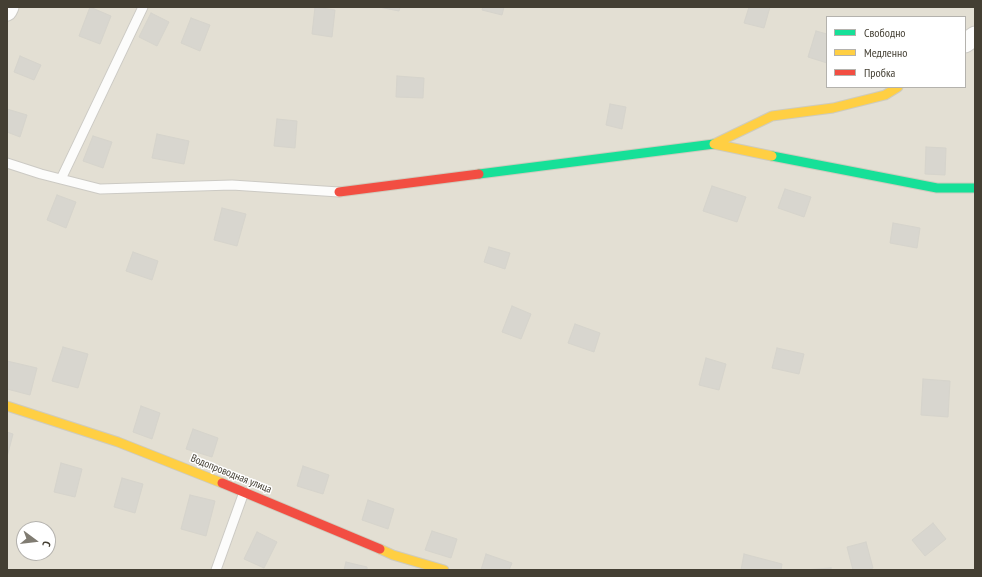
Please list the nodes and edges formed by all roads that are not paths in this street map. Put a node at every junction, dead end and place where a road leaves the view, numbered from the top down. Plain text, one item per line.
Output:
1 (9, 7) edge
2 (143, 7) edge
3 (7, 11) edge
4 (975, 36) edge
5 (966, 42) edge
6 (896, 88) edge
7 (714, 144) junction
8 (7, 163) edge
9 (61, 179) junction
10 (975, 188) edge
11 (339, 192) joint
12 (7, 406) edge
13 (244, 492) junction
14 (216, 570) edge
15 (444, 570) edge

1 - 3 street
2 - 9 lane
4 - 5 street
6 - 7 street
7 - 10 street
7 - 11 street
8 - 9 lane
9 - 11 lane
12 - 13 street, Водопроводная улица
13 - 14 lane
13 - 15 street, Водопроводная улица

